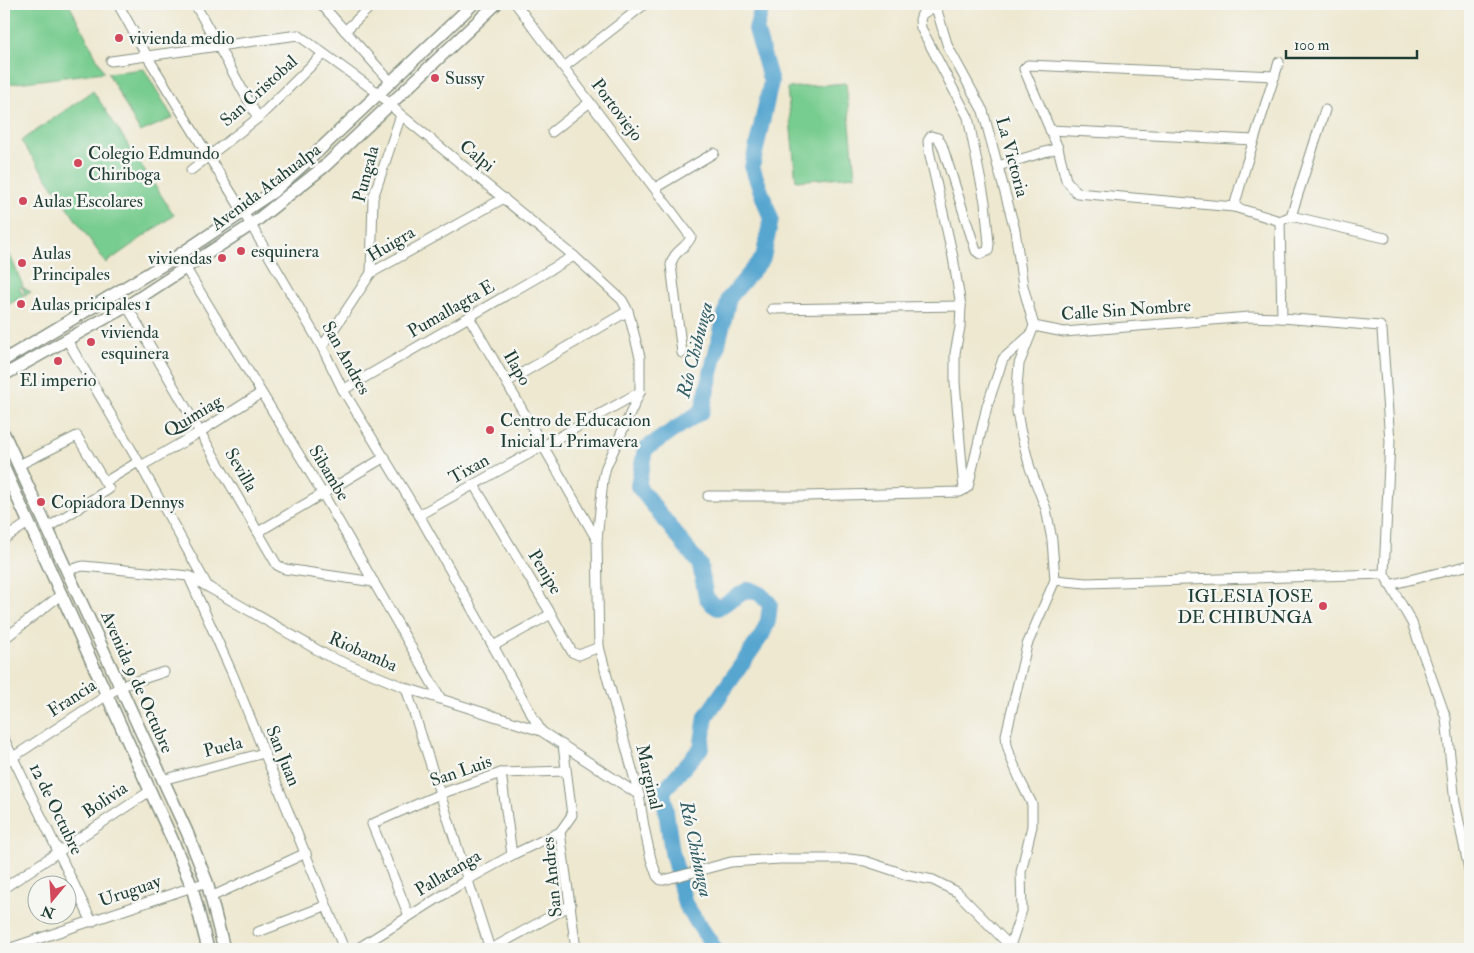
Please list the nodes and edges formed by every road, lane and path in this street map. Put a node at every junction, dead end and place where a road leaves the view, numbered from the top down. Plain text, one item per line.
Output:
1 (118, 4) edge
2 (195, 4) edge
3 (321, 4) edge
4 (373, 4) edge
5 (473, 4) edge
6 (496, 4) edge
7 (516, 4) edge
8 (645, 4) edge
9 (935, 5) edge
10 (345, 31) junction
11 (219, 45) junction
12 (324, 54) junction
13 (147, 56) junction
14 (111, 61) dead end
15 (1279, 62) dead end
16 (564, 67) junction
17 (1275, 76) junction
18 (391, 82) junction
19 (378, 94) junction
20 (590, 102) junction
21 (390, 104) junction
22 (1325, 110) dead end
23 (400, 115) junction
24 (258, 118) junction
25 (1050, 130) junction
26 (552, 132) dead end
27 (1254, 140) junction
28 (1058, 148) junction
29 (714, 153) dead end
30 (209, 155) junction
31 (998, 166) junction
32 (191, 170) dead end
33 (655, 188) junction
34 (504, 198) junction
35 (1234, 208) junction
36 (243, 212) junction
37 (1291, 216) junction
38 (1280, 221) junction
39 (251, 225) junction
40 (1385, 238) dead end
41 (574, 256) junction
42 (186, 267) junction
43 (371, 273) junction
44 (127, 306) junction
45 (961, 306) junction
46 (772, 309) dead end
47 (628, 311) junction
48 (469, 317) junction
49 (1282, 318) junction
50 (1034, 326) junction
51 (1030, 336) junction
52 (67, 340) junction
53 (322, 347) junction
54 (682, 353) dead end
55 (4, 360) edge
56 (4, 375) edge
57 (507, 382) junction
58 (343, 390) junction
59 (640, 392) junction
60 (262, 393) junction
61 (200, 432) junction
62 (4, 434) edge
63 (544, 446) junction
64 (385, 457) junction
65 (139, 464) junction
66 (19, 465) junction
67 (4, 468) edge
68 (474, 484) junction
69 (107, 485) junction
70 (964, 490) junction
71 (323, 494) junction
72 (708, 496) dead end
73 (419, 515) junction
74 (28, 523) junction
75 (47, 528) junction
76 (258, 532) junction
77 (4, 539) edge
78 (597, 540) junction
79 (1470, 565) edge
80 (68, 570) junction
81 (1384, 574) junction
82 (188, 576) junction
83 (1055, 580) junction
84 (374, 582) junction
85 (1389, 585) junction
86 (209, 588) junction
87 (62, 594) junction
88 (552, 614) junction
89 (4, 639) edge
90 (493, 646) junction
91 (599, 647) junction
92 (164, 672) dead end
93 (121, 686) junction
94 (406, 688) junction
95 (107, 694) junction
96 (441, 699) junction
97 (541, 731) junction
98 (4, 739) edge
99 (563, 745) junction
100 (264, 753) junction
101 (13, 756) junction
102 (4, 763) edge
103 (565, 771) junction
104 (501, 773) junction
105 (162, 780) junction
106 (150, 790) junction
107 (440, 794) junction
108 (638, 795) junction
109 (560, 832) junction
110 (58, 851) junction
111 (306, 853) junction
112 (512, 855) junction
113 (1470, 874) edge
114 (467, 880) junction
115 (206, 882) junction
116 (192, 887) junction
117 (4, 888) edge
118 (211, 897) junction
119 (570, 905) junction
120 (325, 906) junction
121 (409, 916) junction
122 (92, 922) junction
123 (258, 932) dead end
124 (1011, 948) edge
125 (8, 949) edge
126 (208, 949) edge
127 (224, 949) edge
128 (344, 949) edge
129 (357, 949) edge
130 (490, 949) edge
131 (576, 949) edge

1 - 13 street, San Andres
2 - 11 street
3 - 10 street
4 - 10 street
5 - 18 main road, Avenida Atahualpa
6 - 21 main road, Avenida Atahualpa
7 - 16 street, Portoviejo
8 - 16 street
9 - 31 street, La Victoria
9 - 45 street
10 - 18 street
11 - 12 street, Calpi
11 - 13 street
11 - 24 street
12 - 19 street, Calpi
12 - 24 street, San Cristobal
13 - 14 street
13 - 30 street, San Andres
15 - 17 street
16 - 20 street, Portoviejo
17 - 25 street
17 - 27 street
18 - 19 main road, Avenida Atahualpa
19 - 21 street, Calpi
19 - 36 main road, Avenida Atahualpa
20 - 26 street
20 - 33 street, Portoviejo
21 - 23 street, Calpi
21 - 39 main road, Avenida Atahualpa
22 - 37 street
23 - 34 street, Calpi
23 - 43 street, Pungala
24 - 30 street, San Cristobal
25 - 27 street
25 - 28 street
27 - 35 street
28 - 31 street
28 - 35 street
29 - 33 street
30 - 32 street, San Cristobal
30 - 36 street, San Andres
31 - 50 street, La Victoria
33 - 54 street, Portoviejo
34 - 41 street, Calpi
34 - 43 street, Huigra
35 - 38 street
36 - 39 street, San Andres
36 - 55 main road, Avenida Atahualpa
37 - 38 street
37 - 40 street
38 - 49 street
39 - 42 main road, Avenida Atahualpa
39 - 53 street, San Andres
41 - 47 street, Calpi
41 - 48 street, Pumallagta E
42 - 44 main road, Avenida Atahualpa
42 - 60 street, Sibambe
43 - 53 street, Huigra
44 - 52 main road, Avenida Atahualpa
44 - 61 street, Sevilla
45 - 46 street
45 - 70 street
47 - 57 street
47 - 59 street, Marginal
48 - 57 street, Ilapo
48 - 58 street, Pumallagta E
49 - 50 street, Calle Sin Nombre
49 - 81 street, Calle Sin Nombre
50 - 51 street
51 - 70 street
51 - 83 street
52 - 56 main road, Avenida Atahualpa
52 - 65 street
53 - 58 street, San Andres
57 - 63 street, Ilapo
58 - 64 street, San Andres
59 - 63 street, Tixan
59 - 78 street, Marginal
60 - 61 street, Quimiag
60 - 71 street, Sibambe
61 - 65 street, Quimiag
61 - 76 street, Sevilla
62 - 66 main road, Avenida 9 de Octubre
63 - 68 street, Tixan
63 - 78 street, Ilapo
64 - 71 street
64 - 73 street, San Andres
65 - 69 street, Quimiag
65 - 86 street
66 - 69 street
66 - 75 main road, Avenida 9 de Octubre
67 - 74 main road, Avenida 9 de Octubre
68 - 73 street, Tixan
68 - 88 street, Penipe
69 - 75 street, Quimiag
70 - 72 street
71 - 76 street
71 - 84 street, Sibambe
73 - 90 street, San Andres
74 - 77 street
74 - 87 main road, Avenida 9 de Octubre
75 - 80 main road, Avenida 9 de Octubre
76 - 84 street, Sevilla
78 - 91 street, Marginal
79 - 85 street
80 - 82 street, Riobamba
80 - 93 main road, Avenida 9 de Octubre
81 - 83 street
81 - 85 street
82 - 86 street, Riobamba
82 - 100 street, San Juan
83 - 124 street
84 - 96 street, Sibambe
85 - 113 street
86 - 94 street, Riobamba
87 - 89 street
87 - 95 main road, Avenida 9 de Octubre
88 - 90 street
88 - 91 street, Penipe
90 - 97 street, San Andres
91 - 108 street, Marginal
92 - 93 street, Francia
93 - 95 street, Francia
93 - 105 main road, Avenida 9 de Octubre
94 - 96 street, Riobamba
94 - 107 street
95 - 101 street, Francia
95 - 106 main road, Avenida 9 de Octubre
96 - 97 street, Riobamba
97 - 99 street, Riobamba
98 - 101 street, 12 de Octubre
99 - 103 street, San Andres
99 - 108 street, Riobamba
100 - 105 street, Puela
100 - 111 street, San Juan
101 - 102 street, Francia
101 - 110 street, 12 de Octubre
103 - 104 street, San Luis
103 - 109 street, San Andres
104 - 107 street, San Luis
104 - 112 street
105 - 115 main road, Avenida 9 de Octubre
106 - 110 street, Bolivia
106 - 116 main road, Avenida 9 de Octubre
107 - 114 street
107 - 121 street, San Luis
108 - 124 street, Marginal
109 - 112 street, Pallatanga
109 - 119 street, San Andres
110 - 117 street, Bolivia
110 - 122 street, 12 de Octubre
111 - 118 street
111 - 120 street, San Juan
112 - 114 street, Pallatanga
114 - 121 street, Pallatanga
114 - 130 street
115 - 116 street, Uruguay
115 - 118 main road, Avenida 9 de Octubre
116 - 122 street, Uruguay
116 - 126 main road, Avenida 9 de Octubre
118 - 127 main road, Avenida 9 de Octubre
119 - 130 street
119 - 131 street, San Andres
120 - 123 street
120 - 128 street, San Juan
121 - 129 street, Pallatanga
122 - 125 street, Uruguay

